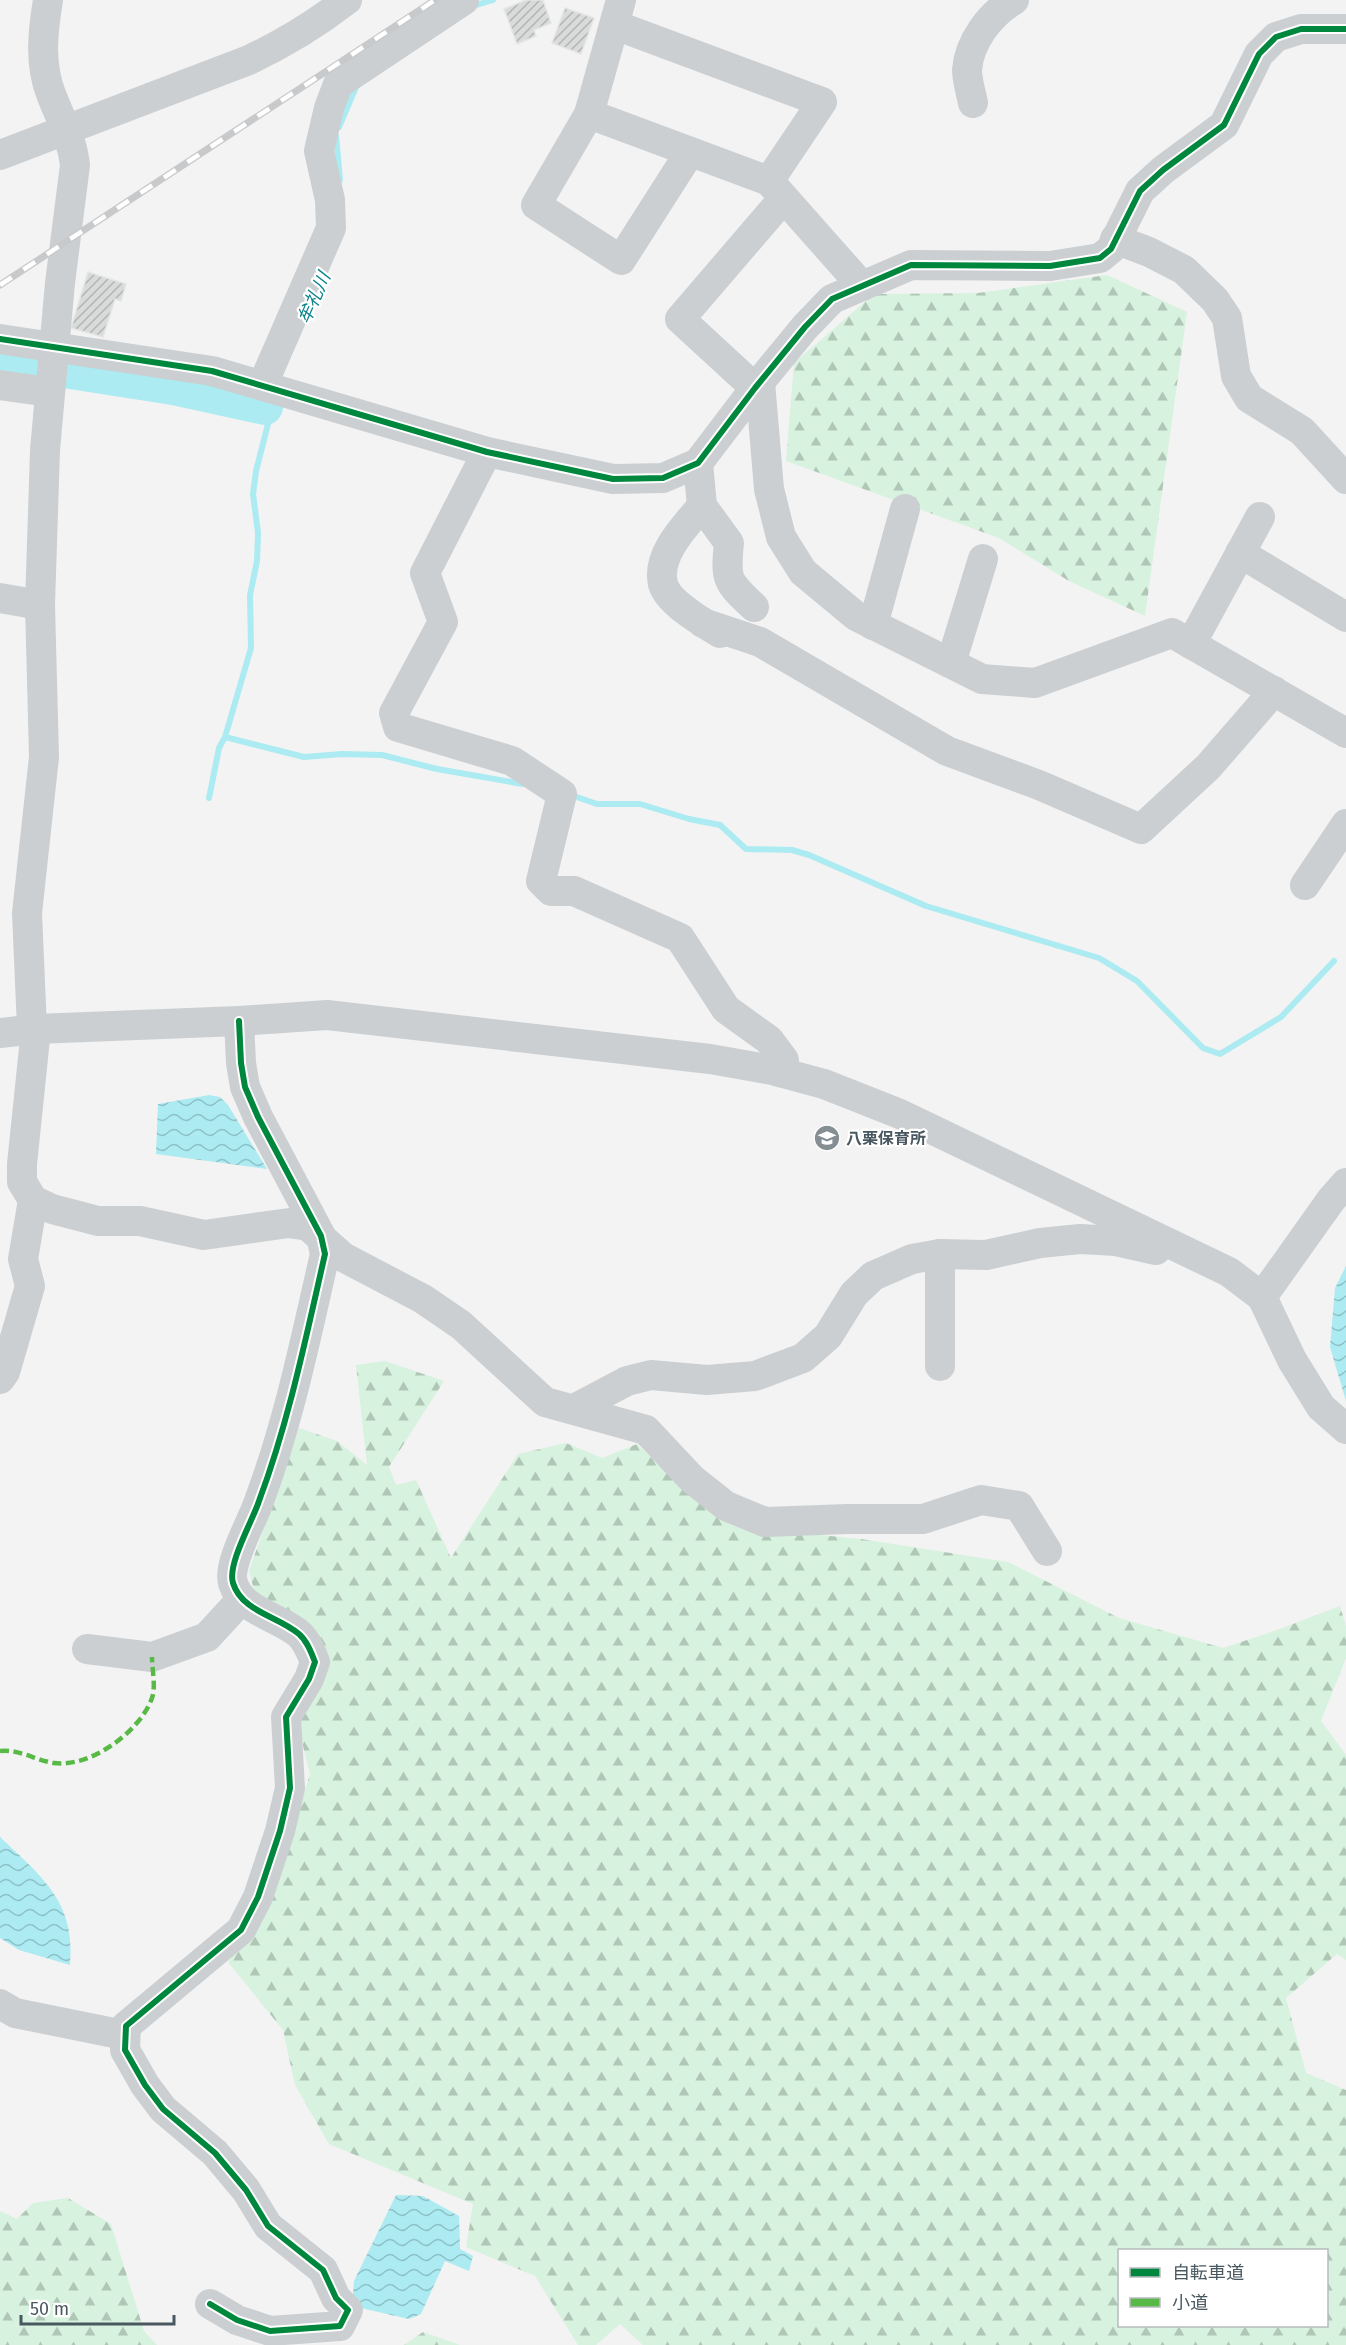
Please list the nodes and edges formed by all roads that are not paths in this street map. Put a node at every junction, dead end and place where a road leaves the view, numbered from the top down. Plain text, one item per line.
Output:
1 (48, 0) edge
2 (347, 0) edge
3 (464, 0) edge
4 (1014, 0) edge
5 (618, 13) edge
6 (1346, 29) edge
7 (973, 103) dead end
8 (590, 114) junction
9 (67, 128) junction
10 (690, 152) junction
11 (0, 154) edge
12 (776, 190) junction
13 (1115, 239) junction
14 (861, 286) junction
15 (0, 339) edge
16 (53, 346) junction
17 (263, 384) junction
18 (0, 385) edge
19 (757, 385) junction
20 (49, 390) junction
21 (487, 452) junction
22 (698, 463) junction
23 (1346, 479) edge
24 (702, 506) junction
25 (906, 509) dead end
26 (1260, 517) dead end
27 (1240, 553) junction
28 (983, 559) dead end
29 (0, 598) edge
30 (40, 605) junction
31 (754, 607) dead end
32 (1343, 608) edge
33 (703, 623) junction
34 (873, 625) junction
35 (1191, 644) junction
36 (951, 663) junction
37 (794, 679) dead end
38 (1274, 692) junction
39 (1346, 733) edge
40 (1343, 835) edge
41 (1305, 885) dead end
42 (239, 1021) junction
43 (34, 1029) junction
44 (0, 1033) edge
45 (784, 1073) junction
46 (1346, 1183) edge
47 (33, 1200) junction
48 (321, 1236) junction
49 (1183, 1250) junction
50 (940, 1254) junction
51 (1262, 1297) junction
52 (940, 1366) dead end
53 (0, 1379) edge
54 (574, 1409) junction
55 (1346, 1429) edge
56 (1047, 1551) dead end
57 (241, 1600) junction
58 (87, 1649) dead end
59 (0, 2004) edge
60 (124, 2035) junction
61 (210, 2304) dead end

1 - 9 street
2 - 9 street
3 - 17 street
4 - 7 street
5 - 8 street
5 - 12 street
6 - 13 street
8 - 10 street
8 - 10 street
9 - 11 street
9 - 16 street
10 - 12 street
12 - 14 street
12 - 19 street
13 - 14 street
13 - 23 street
14 - 19 street
15 - 16 street
16 - 17 street
16 - 20 street
17 - 21 street
18 - 20 street
19 - 22 street
19 - 34 street
20 - 30 street
21 - 22 street
21 - 45 street
22 - 24 street
24 - 31 street
24 - 33 street
25 - 34 street
26 - 27 street
27 - 32 street
27 - 35 street
28 - 36 street
29 - 30 street
30 - 43 street
33 - 37 street
33 - 38 street
34 - 36 street
35 - 36 street
35 - 38 street
38 - 39 street
40 - 41 street
42 - 43 street
42 - 45 street
42 - 48 street
43 - 44 street
43 - 47 street
45 - 49 street
46 - 51 street
47 - 48 street
47 - 53 street
48 - 54 street
48 - 57 street
49 - 50 street
49 - 51 street
50 - 52 street
50 - 54 street
51 - 55 street
54 - 56 street
57 - 58 street
57 - 60 street
59 - 60 street
60 - 61 street

